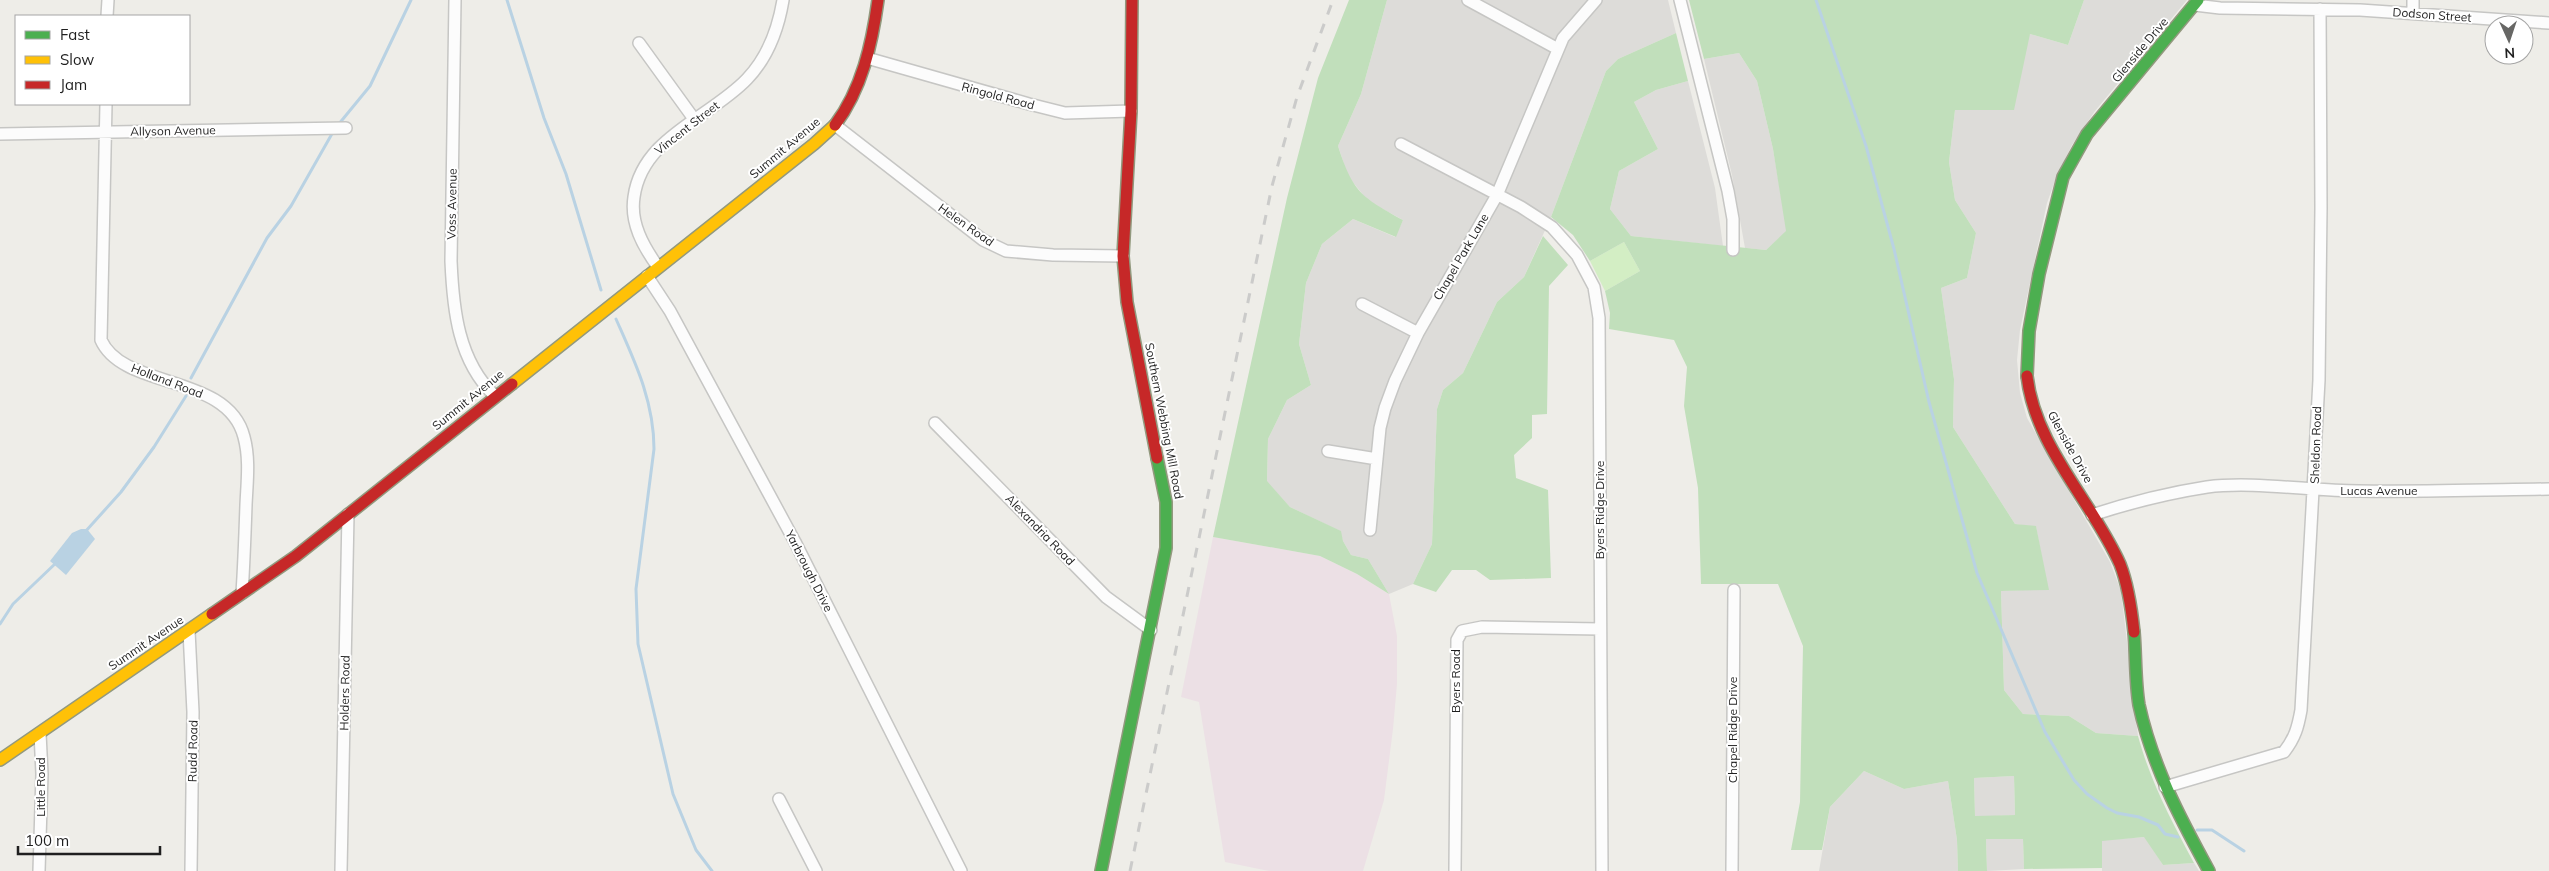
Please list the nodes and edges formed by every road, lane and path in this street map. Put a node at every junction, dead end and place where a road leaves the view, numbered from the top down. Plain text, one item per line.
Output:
1 (108, 0) edge
2 (455, 0) edge
3 (782, 0) edge
4 (878, 0) edge
5 (1132, 0) edge
6 (1468, 0) edge
7 (1596, 0) edge
8 (1680, 0) edge
9 (2413, 0) edge
10 (2196, 2) edge
11 (2320, 9) junction
12 (2413, 13) junction
13 (108, 15) edge
14 (2549, 23) edge
15 (639, 43) dead end
16 (1558, 49) junction
17 (867, 58) junction
18 (106, 105) edge
19 (1131, 110) junction
20 (694, 120) junction
21 (835, 125) junction
22 (346, 128) dead end
23 (106, 132) junction
24 (0, 134) edge
25 (1401, 144) dead end
26 (1497, 194) junction
27 (1733, 250) dead end
28 (1123, 256) junction
29 (658, 266) junction
30 (647, 276) junction
31 (1362, 304) dead end
32 (1418, 333) junction
33 (495, 396) junction
34 (935, 423) dead end
35 (1328, 451) dead end
36 (1377, 459) junction
37 (2549, 489) edge
38 (2314, 490) junction
39 (348, 514) junction
40 (2092, 515) junction
41 (1370, 530) dead end
42 (1734, 590) dead end
43 (242, 593) junction
44 (1600, 629) junction
45 (1151, 630) junction
46 (189, 631) junction
47 (40, 733) junction
48 (0, 760) edge
49 (2165, 787) junction
50 (779, 799) dead end
51 (39, 871) edge
52 (191, 871) edge
53 (341, 871) edge
54 (816, 871) edge
55 (961, 871) edge
56 (1101, 871) edge
57 (1455, 871) edge
58 (1602, 871) edge
59 (1732, 871) edge
60 (2209, 871) edge

1 - 13 street
2 - 33 street, Voss Avenue
3 - 20 street, Vincent Street
4 - 17 street, Summit Avenue
5 - 19 street, Southern Webbing Mill Road
6 - 16 street
7 - 16 street, Chapel Park Lane
8 - 27 street
9 - 12 street
10 - 11 street, Dodson Street
10 - 40 street, Glenside Drive
11 - 12 street, Dodson Street
11 - 38 street, Sheldon Road
12 - 14 street, Dodson Street
15 - 20 street
16 - 26 street, Chapel Park Lane
17 - 19 street, Ringold Road
17 - 21 street, Summit Avenue
18 - 23 street, Holland Road
19 - 28 street, Southern Webbing Mill Road
20 - 29 street, Vincent Street
21 - 28 street, Helen Road
21 - 29 street, Summit Avenue
22 - 23 street, Allyson Avenue
23 - 24 street, Allyson Avenue
23 - 43 street, Holland Road
25 - 26 street, Byers Ridge Drive
26 - 32 street, Chapel Park Lane
26 - 44 street, Byers Ridge Drive
28 - 45 street, Southern Webbing Mill Road
29 - 30 street, Summit Avenue
30 - 33 street, Summit Avenue
30 - 55 street, Yarbrough Drive
31 - 32 street
32 - 36 street, Chapel Park Lane
33 - 39 street, Summit Avenue
34 - 45 street, Alexandria Road
35 - 36 street
36 - 41 street, Chapel Park Lane
37 - 38 street, Lucas Avenue
38 - 40 street, Lucas Avenue
38 - 49 street, Sheldon Road
39 - 43 street, Summit Avenue
39 - 53 street, Holders Road
40 - 49 street, Glenside Drive
42 - 59 street, Chapel Ridge Drive
43 - 46 street, Summit Avenue
44 - 57 street, Byers Road
44 - 58 street, Byers Ridge Drive
45 - 56 street, Southern Webbing Mill Road
46 - 47 street, Summit Avenue
46 - 52 street, Rudd Road
47 - 48 street, Summit Avenue
47 - 51 street, Little Road
49 - 60 street, Glenside Drive
50 - 54 street

